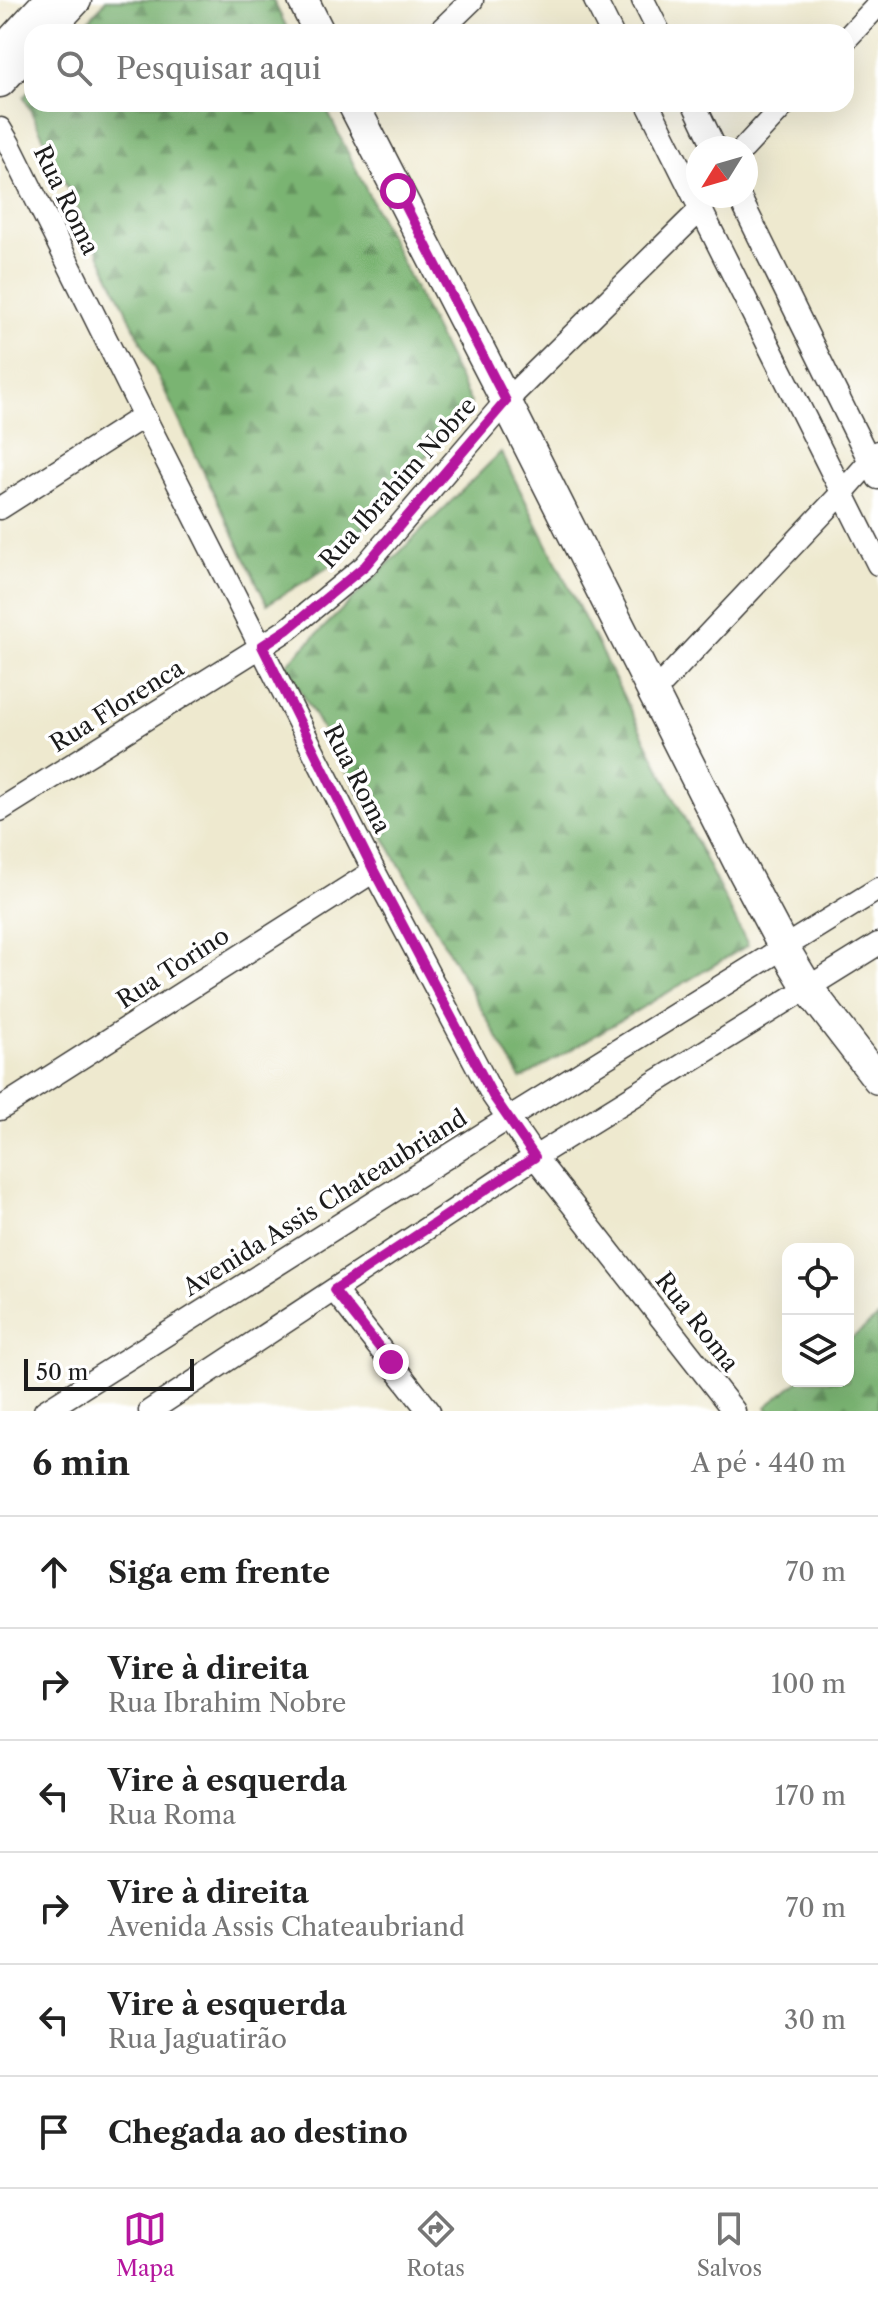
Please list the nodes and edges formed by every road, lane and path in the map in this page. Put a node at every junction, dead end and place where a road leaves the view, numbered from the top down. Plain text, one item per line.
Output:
1 (49, 0) edge
2 (76, 0) edge
3 (303, 0) edge
4 (472, 0) edge
5 (595, 0) edge
6 (643, 0) edge
7 (878, 5) edge
8 (27, 24) edge
9 (54, 24) edge
10 (315, 24) edge
11 (447, 24) edge
12 (607, 24) edge
13 (655, 24) edge
14 (24, 27) edge
15 (854, 30) edge
16 (0, 53) edge
17 (24, 56) edge
18 (0, 82) edge
19 (361, 112) edge
20 (652, 112) edge
21 (698, 112) edge
22 (778, 112) edge
23 (0, 129) edge
24 (709, 136) edge
25 (755, 136) edge
26 (745, 208) edge
27 (701, 209) junction
28 (506, 401) junction
29 (144, 416) junction
30 (875, 464) edge
31 (841, 494) junction
32 (0, 508) edge
33 (878, 564) edge
34 (262, 646) junction
35 (653, 693) junction
36 (0, 810) edge
37 (374, 871) junction
38 (878, 889) edge
39 (878, 944) edge
40 (784, 948) junction
41 (808, 988) junction
42 (878, 1079) edge
43 (0, 1109) edge
44 (507, 1119) junction
45 (535, 1157) junction
46 (334, 1290) junction
47 (45, 1411) edge
48 (150, 1411) edge
49 (429, 1411) edge
50 (733, 1411) edge

1 - 8 main road
2 - 9 main road
3 - 10 main road
4 - 11 street
5 - 12 street
6 - 13 street
7 - 15 street
14 - 16 main road
17 - 18 main road
19 - 28 main road
20 - 27 street
21 - 24 street
22 - 25 street
23 - 29 street, Rua Roma
26 - 30 street
27 - 28 street, Rua Ibrahim Nobre
27 - 31 street
28 - 34 street, Rua Ibrahim Nobre
28 - 35 main road
29 - 32 street
29 - 34 street, Rua Roma
30 - 31 street
31 - 33 street
31 - 35 street
34 - 36 street, Rua Florenca
34 - 37 street, Rua Roma
35 - 40 main road
37 - 43 street, Rua Torino
37 - 44 street, Rua Roma
38 - 40 street, Avenida Assis Chateaubriand
39 - 41 street
40 - 41 main road
40 - 44 street, Avenida Assis Chateaubriand
41 - 42 main road
41 - 45 street
44 - 45 street, Rua Roma
44 - 47 street, Avenida Assis Chateaubriand
45 - 46 street
45 - 50 street, Rua Roma
46 - 48 street
46 - 49 street

